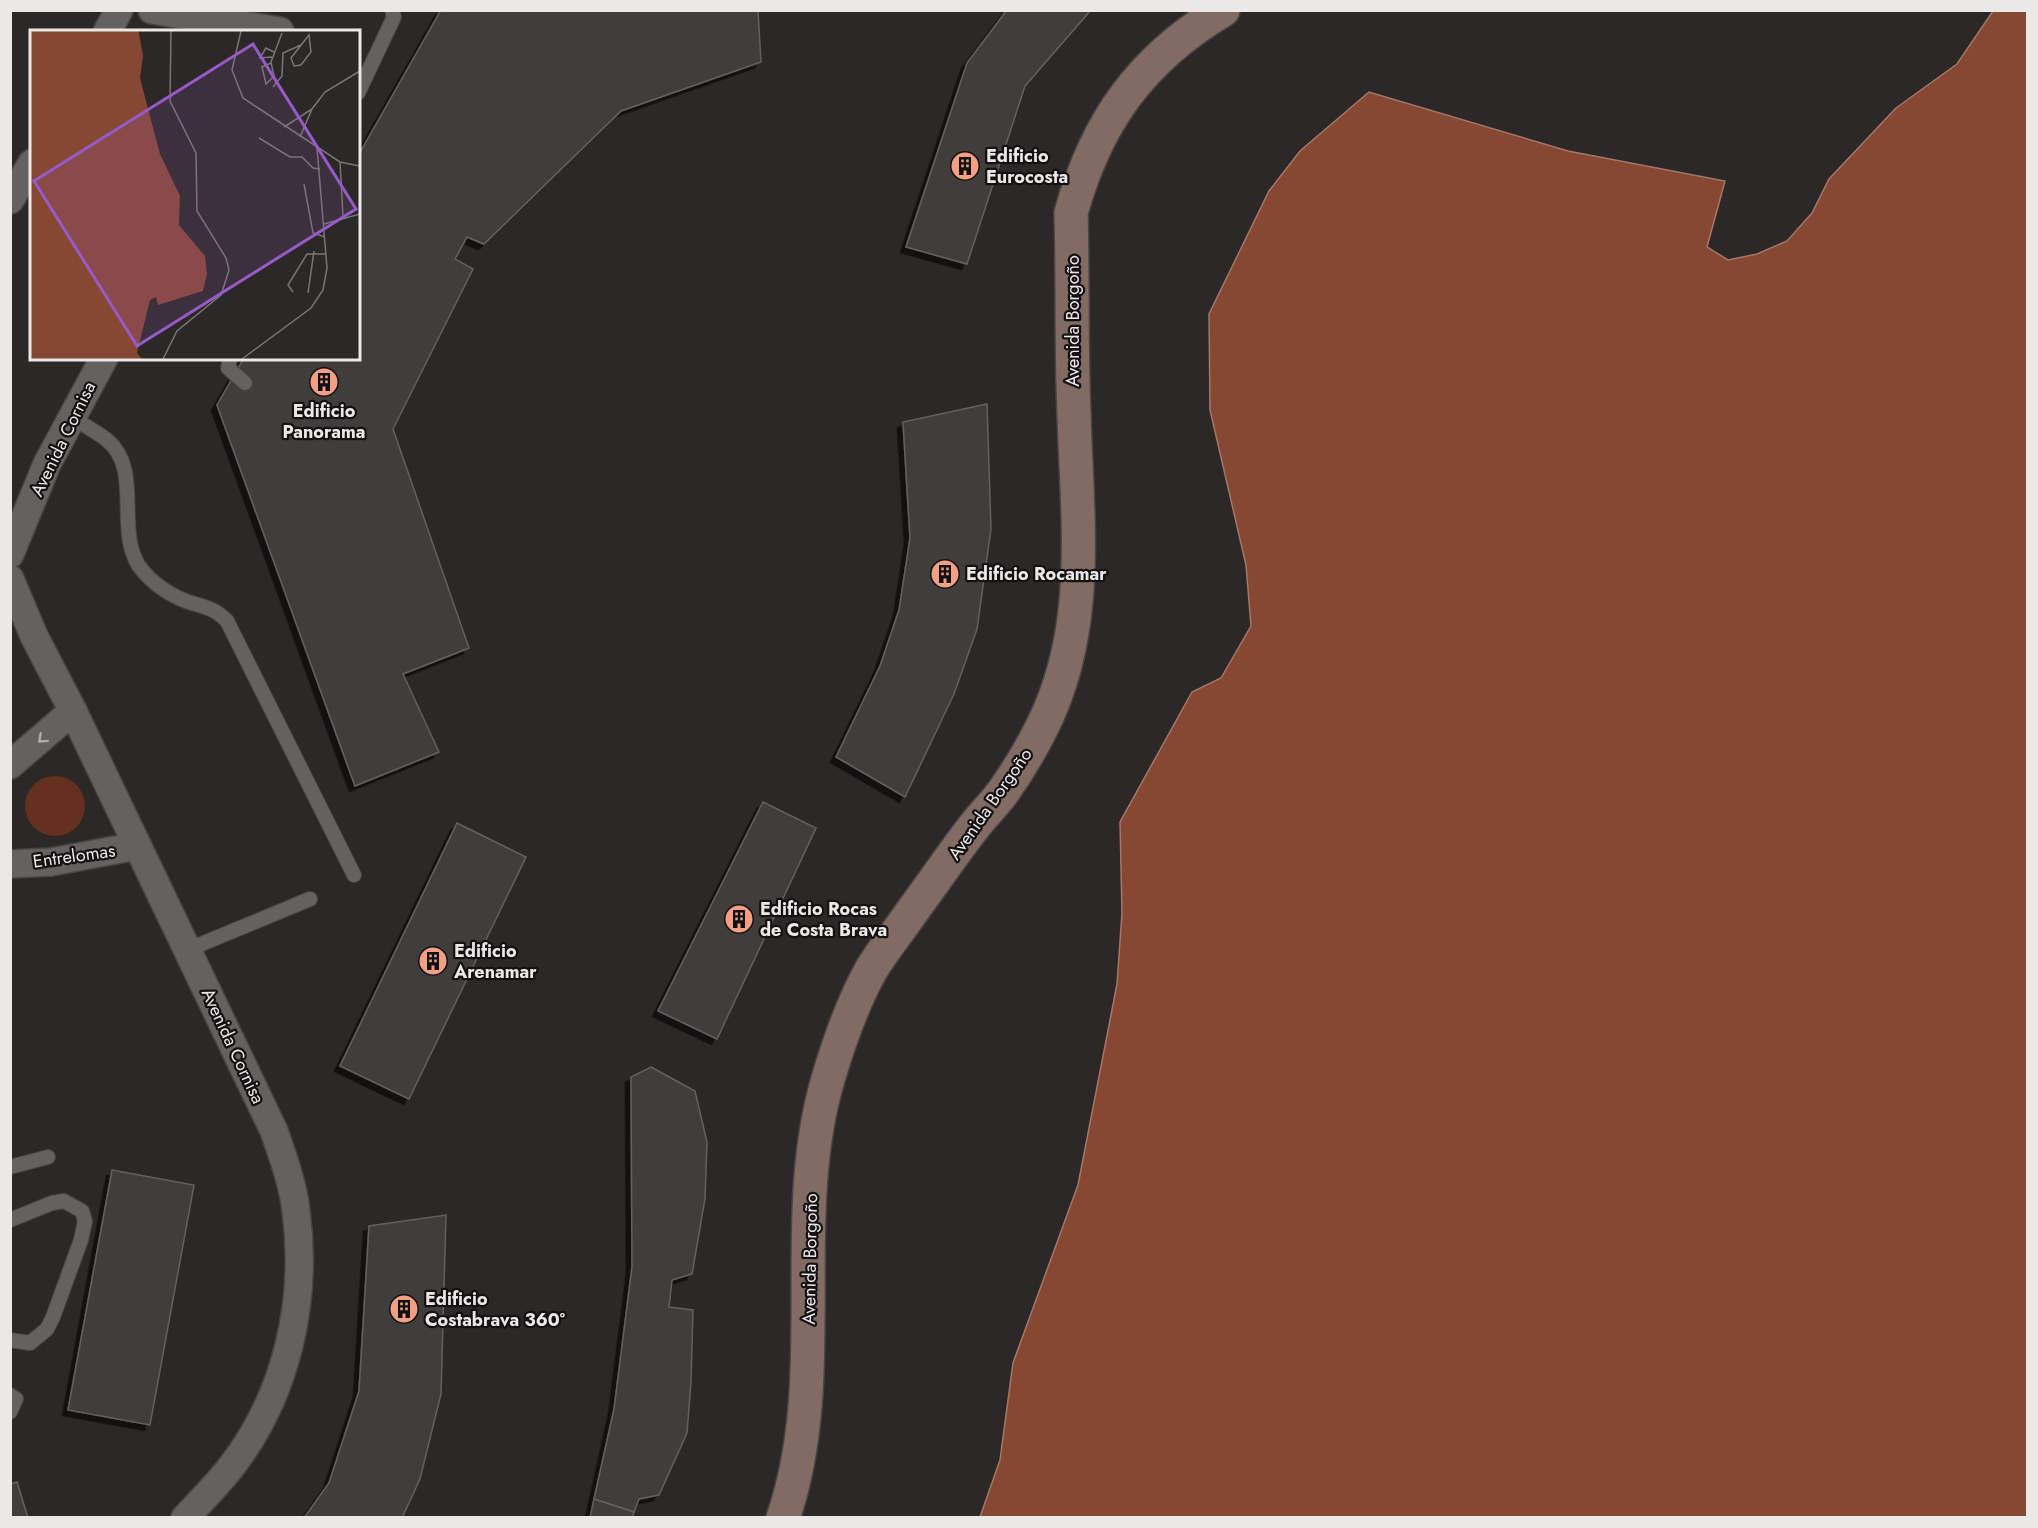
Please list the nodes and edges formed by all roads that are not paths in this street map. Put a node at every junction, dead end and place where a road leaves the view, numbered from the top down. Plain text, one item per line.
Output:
1 (119, 10) edge
2 (152, 10) edge
3 (291, 10) edge
4 (392, 10) edge
5 (1223, 10) edge
6 (108, 30) edge
7 (274, 30) edge
8 (281, 30) edge
9 (360, 89) edge
10 (30, 166) edge
11 (10, 200) edge
12 (103, 360) edge
13 (230, 360) edge
14 (245, 383) dead end
15 (72, 418) junction
16 (10, 554) edge
17 (10, 579) edge
18 (73, 711) junction
19 (10, 765) edge
20 (137, 846) junction
21 (10, 864) edge
22 (354, 874) dead end
23 (310, 899) dead end
24 (187, 950) junction
25 (48, 1157) dead end
26 (10, 1167) edge
27 (10, 1220) edge
28 (10, 1340) edge
29 (10, 1395) edge
30 (10, 1412) edge
31 (185, 1518) edge
32 (783, 1518) edge

1 - 6 street
2 - 7 street
3 - 8 street
4 - 9 lane
5 - 32 main road, Avenida Borgoño
10 - 11 street
12 - 15 street, Avenida Cornisa
13 - 14 lane
15 - 16 street, Avenida Cornisa
15 - 22 lane
17 - 18 street, Avenida Cornisa
18 -> 19 street
18 - 20 street, Avenida Cornisa
20 - 21 street, Entrelomas
20 - 24 street, Avenida Cornisa
23 - 24 lane
24 - 31 street, Avenida Cornisa
25 - 26 lane
27 - 28 lane
29 - 30 lane

